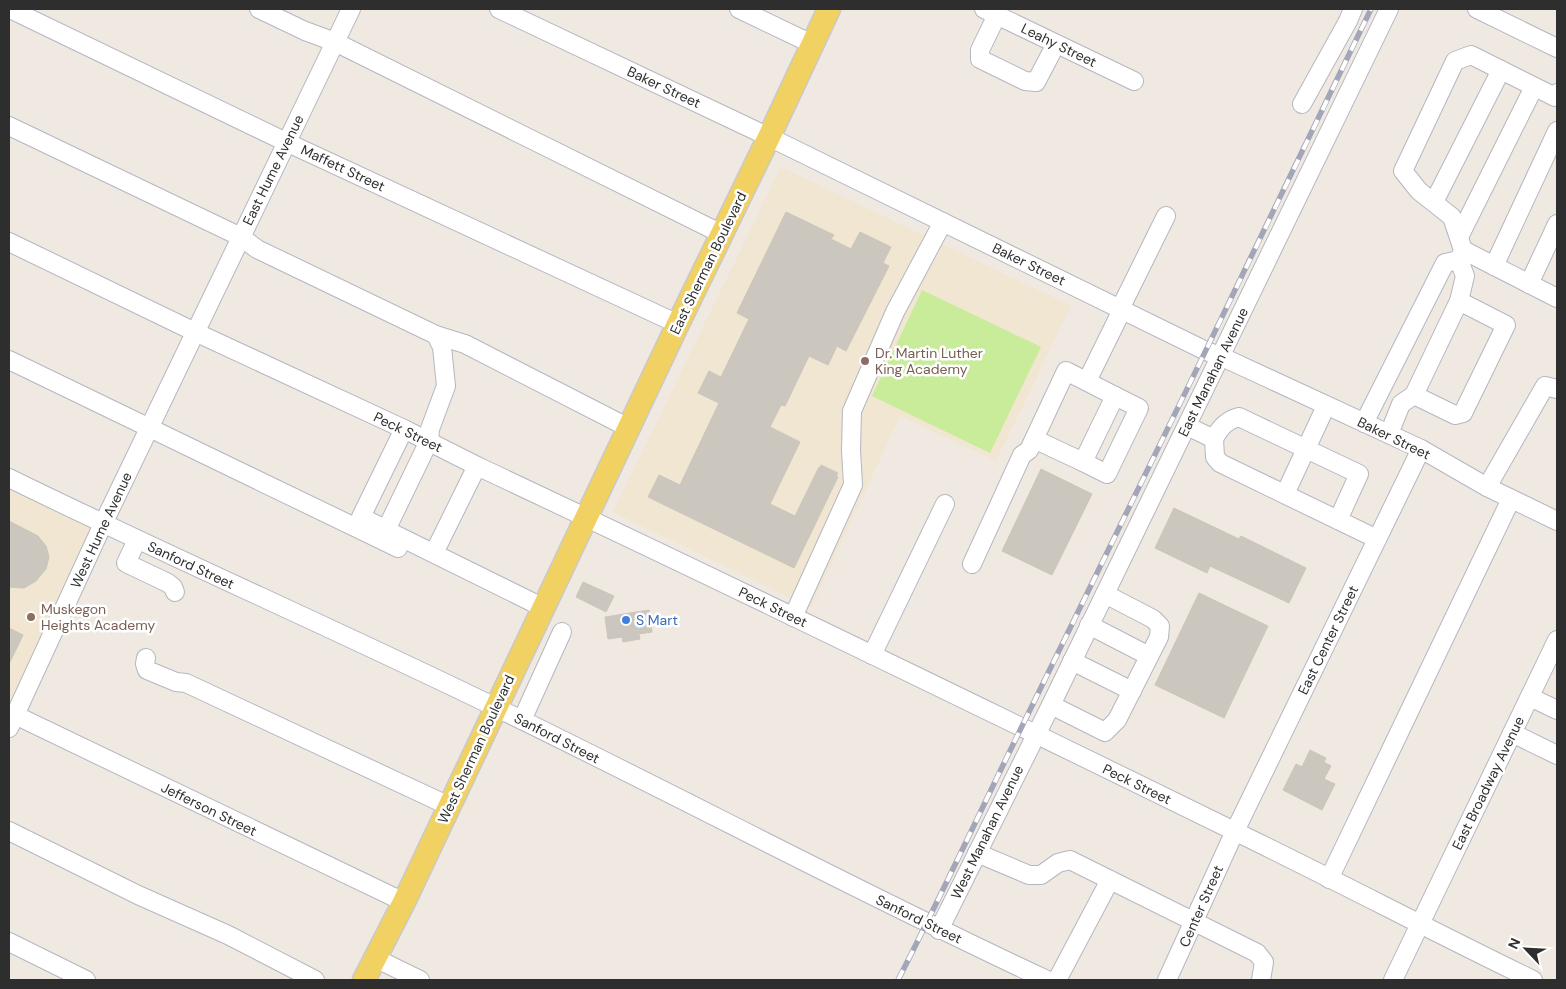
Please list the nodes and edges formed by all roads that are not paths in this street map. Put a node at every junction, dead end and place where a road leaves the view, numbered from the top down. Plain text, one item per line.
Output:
1 (10, 9) edge
2 (259, 9) edge
3 (351, 9) edge
4 (499, 9) edge
5 (739, 9) edge
6 (828, 9) edge
7 (1353, 9) edge
8 (1389, 9) edge
9 (1477, 9) edge
10 (990, 12) edge
11 (335, 42) junction
12 (812, 44) junction
13 (1056, 44) junction
14 (1557, 48) edge
15 (1500, 70) junction
16 (1134, 81) dead end
17 (1534, 86) junction
18 (1556, 96) edge
19 (1302, 104) dead end
20 (9, 126) edge
21 (1557, 131) edge
22 (769, 137) junction
23 (286, 142) junction
24 (1434, 202) junction
25 (1166, 216) dead end
26 (943, 222) junction
27 (1557, 224) edge
28 (722, 234) junction
29 (241, 237) junction
30 (9, 242) edge
31 (1460, 249) junction
32 (1494, 266) junction
33 (1528, 284) junction
34 (1557, 298) edge
35 (1459, 301) junction
36 (1121, 309) junction
37 (678, 324) junction
38 (195, 332) junction
39 (436, 335) junction
40 (1220, 356) junction
41 (9, 360) edge
42 (1086, 381) junction
43 (1557, 389) edge
44 (1414, 395) junction
45 (1116, 396) junction
46 (1326, 406) junction
47 (1364, 423) junction
48 (1187, 426) junction
49 (149, 428) junction
50 (629, 428) junction
51 (404, 429) junction
52 (1389, 434) junction
53 (1214, 438) junction
54 (1034, 439) junction
55 (429, 441) junction
56 (1306, 449) junction
57 (1421, 449) junction
58 (1083, 462) junction
59 (477, 466) junction
60 (9, 478) edge
61 (1487, 487) junction
62 (1284, 494) junction
63 (1511, 499) junction
64 (945, 504) dead end
65 (587, 518) junction
66 (1338, 520) junction
67 (1557, 521) edge
68 (102, 524) junction
69 (386, 530) junction
70 (1378, 538) junction
71 (137, 540) junction
72 (434, 552) junction
73 (972, 564) dead end
74 (175, 592) dead end
75 (1105, 594) junction
76 (542, 612) junction
77 (793, 617) junction
78 (1089, 625) junction
79 (562, 632) dead end
80 (1557, 640) edge
81 (872, 655) junction
82 (1149, 656) junction
83 (146, 658) dead end
84 (1072, 661) junction
85 (1552, 664) edge
86 (1132, 691) junction
87 (1530, 697) junction
88 (1051, 705) junction
89 (496, 707) junction
90 (1557, 710) edge
91 (522, 720) junction
92 (12, 722) edge
93 (1512, 733) junction
94 (1036, 735) junction
95 (1557, 755) edge
96 (449, 806) junction
97 (9, 831) edge
98 (1235, 831) junction
99 (977, 853) junction
100 (1329, 879) junction
101 (1110, 880) junction
102 (404, 902) junction
103 (1194, 923) junction
104 (1420, 925) junction
105 (939, 930) junction
106 (9, 942) edge
107 (375, 958) junction
108 (86, 980) edge
109 (315, 980) edge
110 (364, 980) edge
111 (420, 980) edge
112 (1047, 980) edge
113 (1057, 980) edge
114 (1167, 980) edge
115 (1261, 980) edge
116 (1394, 980) edge
117 (1533, 980) edge

1 - 23 street, Maffett Street
2 - 11 street
3 - 11 street, East Hume Avenue
4 - 22 street, Baker Street
5 - 12 street
6 - 12 main road, East Sherman Boulevard
7 - 19 street
8 - 40 street, East Manahan Avenue
9 - 14 street
10 - 13 street, Leahy Street
10 - 13 street
11 - 23 street, East Hume Avenue
11 - 28 street
12 - 22 main road, East Sherman Boulevard
13 - 16 street, Leahy Street
15 - 17 street
15 - 24 street
15 - 24 street
17 - 18 street
17 - 31 street
20 - 29 street
21 - 32 street
22 - 26 street, Baker Street
22 - 28 main road, East Sherman Boulevard
23 - 29 street, East Hume Avenue
23 - 37 street, Maffett Street
24 - 31 street
25 - 36 street
26 - 36 street, Baker Street
26 - 77 street
27 - 33 street
28 - 37 main road, East Sherman Boulevard
29 - 38 street, East Hume Avenue
29 - 39 street
30 - 38 street, Peck Street
31 - 32 street
31 - 35 street
31 - 47 street
32 - 33 street
33 - 34 street
35 - 44 street
35 - 44 street
36 - 40 street, Baker Street
36 - 42 street
37 - 50 main road, East Sherman Boulevard
38 - 49 street, West Hume Avenue
38 - 51 street, Peck Street
39 - 50 street
39 - 55 street
40 - 46 street, Baker Street
40 - 48 street, East Manahan Avenue
41 - 49 street
42 - 45 street
42 - 54 street
43 - 61 street
44 - 52 street
45 - 58 street
45 - 58 street
46 - 47 street, Baker Street
46 - 56 street
47 - 52 street, Baker Street
48 - 53 street
48 - 75 street, East Manahan Avenue
49 - 68 street, West Hume Avenue
49 - 76 street
50 - 65 main road, East Sherman Boulevard
51 - 55 street, Peck Street
51 - 69 street
52 - 57 street, Baker Street
53 - 56 street
53 - 62 street
54 - 58 street
54 - 73 street
55 - 59 street, Peck Street
55 - 69 street
56 - 62 street
56 - 66 street
57 - 61 street, Baker Street
57 - 70 street, East Center Street
59 - 65 street, Peck Street
59 - 72 street
60 - 68 street, Sanford Street
61 - 63 street, Baker Street
62 - 66 street
63 - 67 street, Baker Street
63 - 100 street
64 - 81 street
65 - 76 main road, West Sherman Boulevard
65 - 77 street, Peck Street
66 - 70 street
68 - 71 street, Sanford Street
68 - 92 street, West Hume Avenue
69 - 72 street
70 - 98 street, East Center Street
71 - 74 street
71 - 89 street, Sanford Street
72 - 76 street
75 - 78 street, East Manahan Avenue
75 - 82 street
76 - 89 main road, West Sherman Boulevard
77 - 81 street, Peck Street
78 - 82 street
78 - 84 street, East Manahan Avenue
79 - 91 street
80 - 85 street, East Broadway Avenue
81 - 94 street, Peck Street
82 - 86 street
83 - 96 street
84 - 86 street
84 - 88 street, East Manahan Avenue
85 - 87 street, East Broadway Avenue
86 - 88 street
87 - 90 street
87 - 93 street, East Broadway Avenue
88 - 94 street, East Manahan Avenue
89 - 91 street, Sanford Street
89 - 96 main road, West Sherman Boulevard
91 - 105 street, Sanford Street
92 - 102 street, Jefferson Street
93 - 95 street
93 - 104 street, East Broadway Avenue
94 - 98 street, Peck Street
94 - 99 street, West Manahan Avenue
96 - 102 main road, West Sherman Boulevard
97 - 109 street
98 - 100 street, Peck Street
98 - 103 street, Center Street
99 - 101 street
99 - 105 street, West Manahan Avenue
100 - 104 street, Peck Street
101 - 103 street
101 - 113 street
102 - 107 main road, West Sherman Boulevard
103 - 114 street, Center Street
103 - 115 street
104 - 116 street, East Broadway Avenue
104 - 117 street, Peck Street
105 - 112 street, Sanford Street
106 - 108 street
107 - 110 main road, West Sherman Boulevard
107 - 111 street

